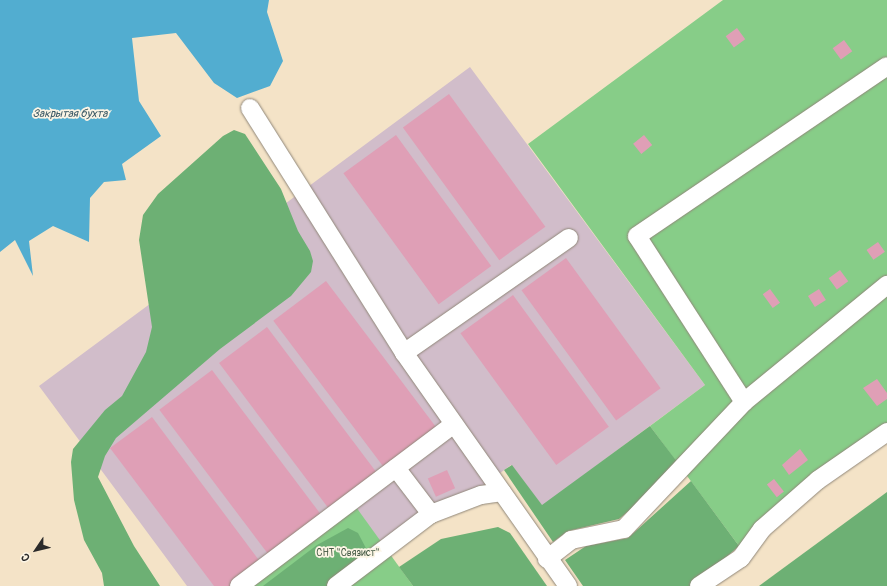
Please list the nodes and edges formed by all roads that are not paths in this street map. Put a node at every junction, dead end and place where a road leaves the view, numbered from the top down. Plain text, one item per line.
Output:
1 (887, 66) edge
2 (250, 108) dead end
3 (569, 238) dead end
4 (887, 285) edge
5 (404, 353) junction
6 (744, 402) junction
7 (454, 424) junction
8 (887, 432) edge
9 (396, 468) junction
10 (502, 492) junction
11 (431, 514) junction
12 (547, 559) junction
13 (240, 586) edge
14 (336, 586) edge
15 (568, 586) edge
16 (699, 586) edge

1 - 6 street
2 - 5 street
3 - 5 street
4 - 6 street
5 - 7 street
6 - 12 street
7 - 9 street
7 - 10 street
8 - 16 street
9 - 11 street
9 - 13 street
10 - 11 street
10 - 12 street
11 - 14 street
12 - 15 street

